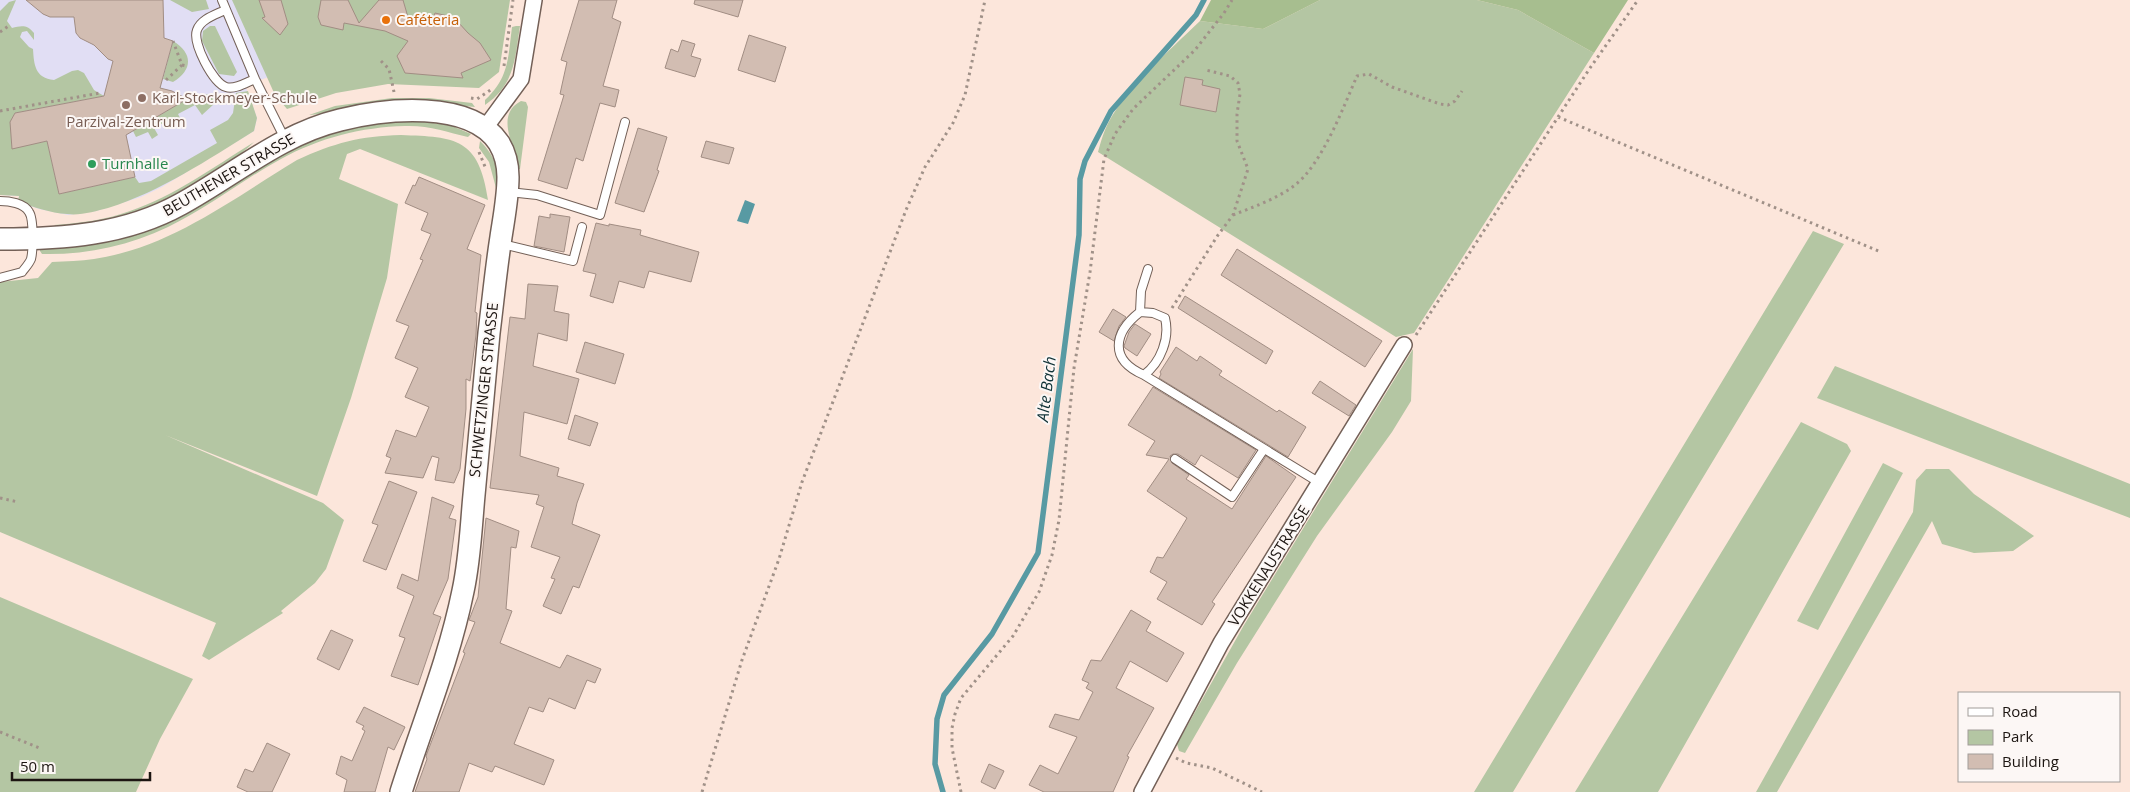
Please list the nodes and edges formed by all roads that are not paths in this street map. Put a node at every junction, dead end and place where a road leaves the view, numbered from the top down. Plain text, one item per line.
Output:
1 (222, 0) edge
2 (534, 0) edge
3 (225, 10) junction
4 (255, 79) junction
5 (625, 122) dead end
6 (484, 128) junction
7 (286, 141) junction
8 (507, 192) junction
9 (0, 201) edge
10 (582, 227) dead end
11 (0, 239) edge
12 (32, 239) junction
13 (500, 244) junction
14 (1148, 269) dead end
15 (0, 278) edge
16 (1140, 312) junction
17 (1404, 345) road end
18 (1144, 375) junction
19 (1264, 449) junction
20 (1176, 459) dead end
21 (1320, 483) junction
22 (401, 792) edge
23 (1142, 792) edge

1 - 3 lane
2 - 6 street
3 - 4 lane
3 - 4 lane
4 - 7 lane
5 - 8 lane
6 - 7 main road, BEUTHENER STRASSE
6 - 8 main road, SCHWETZINGER STRASSE
7 - 12 main road, BEUTHENER STRASSE
8 - 13 main road, SCHWETZINGER STRASSE
9 - 12 lane
10 - 13 lane
11 - 12 main road, BEUTHENER STRASSE
12 - 15 lane
13 - 22 main road, SCHWETZINGER STRASSE
14 - 16 lane
16 - 18 lane
16 - 18 lane
17 - 21 street, VOKKENAUSTRASSE
18 - 19 lane
19 - 20 lane
19 - 21 lane
21 - 23 street, VOKKENAUSTRASSE

